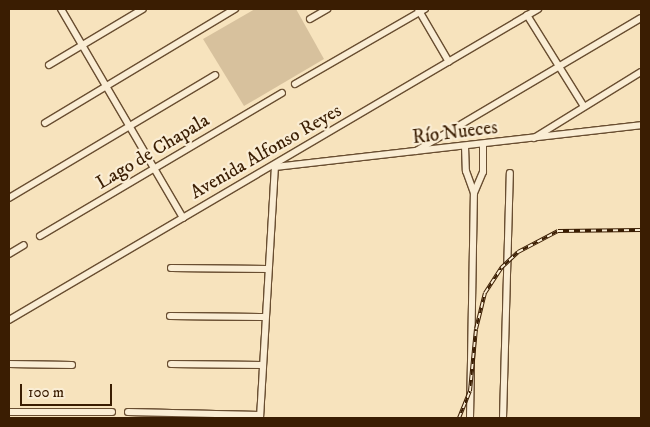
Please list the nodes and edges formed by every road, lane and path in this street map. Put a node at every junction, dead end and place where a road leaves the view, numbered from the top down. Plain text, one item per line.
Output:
1 (61, 9) edge
2 (143, 9) edge
3 (234, 9) edge
4 (328, 9) edge
5 (538, 9) edge
6 (421, 10) edge
7 (527, 15) junction
8 (641, 18) edge
9 (310, 19) dead end
10 (82, 44) junction
11 (449, 62) junction
12 (49, 66) dead end
13 (559, 66) junction
14 (641, 72) edge
15 (215, 75) dead end
16 (295, 84) dead end
17 (106, 85) junction
18 (282, 93) dead end
19 (583, 105) junction
20 (45, 123) dead end
21 (641, 125) edge
22 (130, 127) junction
23 (532, 139) junction
24 (483, 144) junction
25 (465, 146) junction
26 (414, 153) junction
27 (273, 167) junction
28 (155, 168) junction
29 (510, 173) dead end
30 (474, 193) junction
31 (9, 198) edge
32 (183, 218) junction
33 (40, 236) dead end
34 (24, 245) dead end
35 (9, 254) edge
36 (171, 268) dead end
37 (268, 269) junction
38 (170, 316) dead end
39 (265, 317) junction
40 (9, 320) edge
41 (9, 364) edge
42 (171, 364) dead end
43 (72, 365) dead end
44 (262, 365) junction
45 (9, 412) edge
46 (112, 412) dead end
47 (128, 412) dead end
48 (260, 417) edge
49 (470, 418) edge
50 (504, 418) edge

1 - 10 street
2 - 10 street
3 - 17 street
4 - 9 street
5 - 7 street, Avenida Alfonso Reyes
6 - 11 street
6 - 16 street
7 - 11 street, Avenida Alfonso Reyes
7 - 13 street
8 - 13 street
10 - 12 street
10 - 17 street
11 - 27 street, Avenida Alfonso Reyes
13 - 19 street
13 - 26 street
14 - 19 street
15 - 22 street
17 - 20 street
17 - 22 street
18 - 28 street, Lago de Chapala
19 - 23 street
21 - 23 street, Río Nueces
22 - 28 street
22 - 31 street
23 - 24 street, Río Nueces
24 - 25 street, Río Nueces
24 - 30 street
25 - 26 street, Río Nueces
25 - 30 street
26 - 27 street, Río Nueces
27 - 32 street, Avenida Alfonso Reyes
27 - 37 street
28 - 32 street
28 - 33 street, Lago de Chapala
29 - 50 street
30 - 49 street
32 - 40 street, Avenida Alfonso Reyes
34 - 35 street
36 - 37 street
37 - 39 street
38 - 39 street
39 - 44 street
41 - 43 street
42 - 44 street
44 - 48 street
45 - 46 street
47 - 48 street

